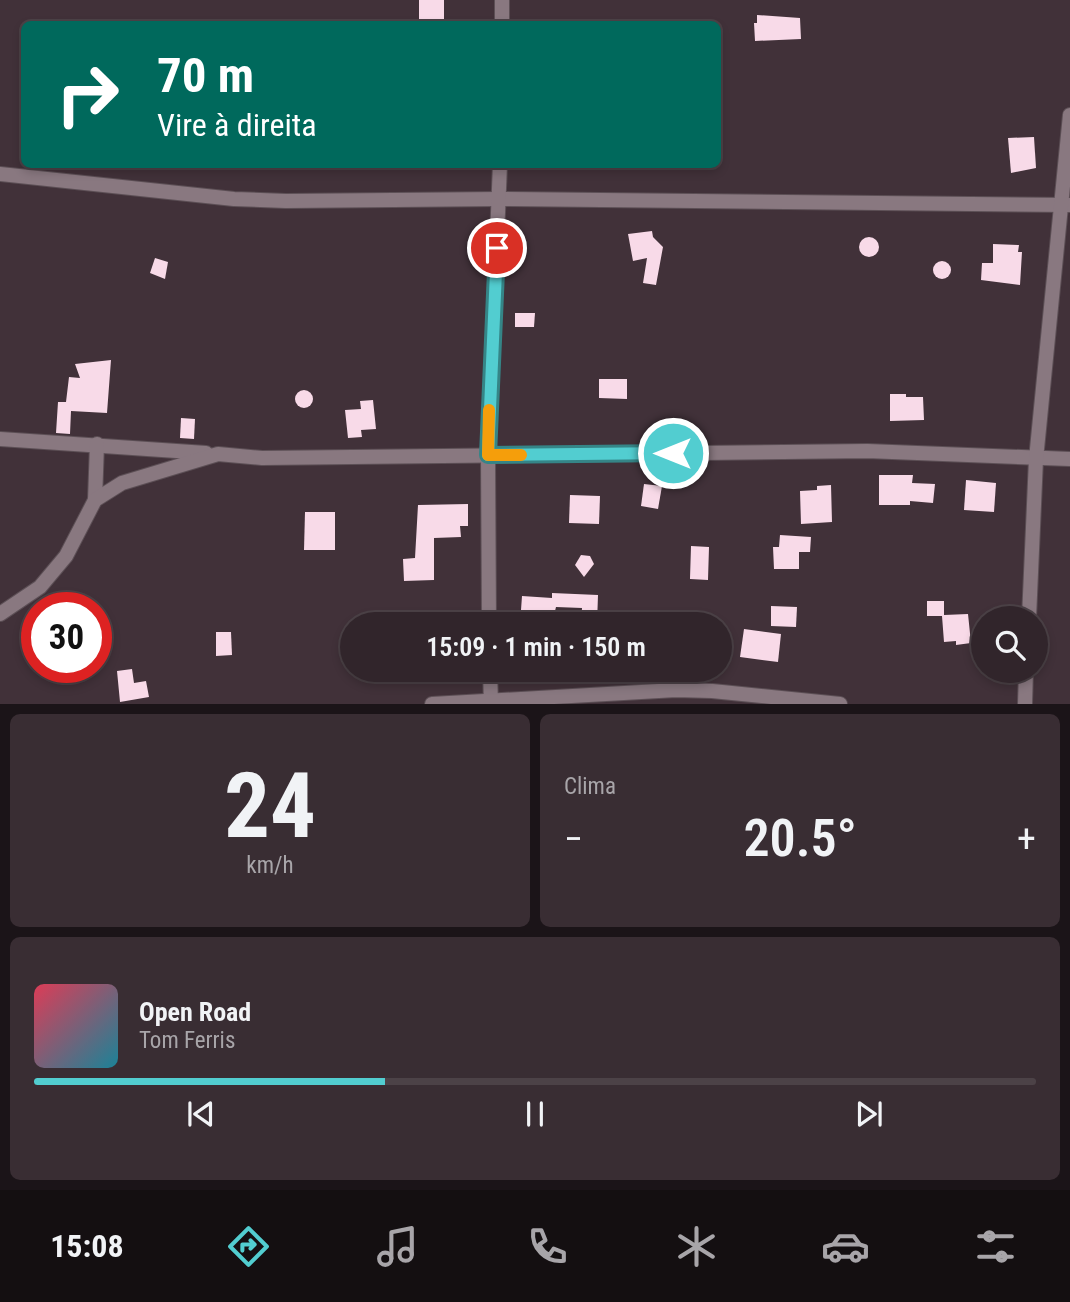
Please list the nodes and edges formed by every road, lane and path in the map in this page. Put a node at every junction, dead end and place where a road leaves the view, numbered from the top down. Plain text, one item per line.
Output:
1 (502, 0) edge
2 (502, 21) edge
3 (1070, 115) edge
4 (500, 168) edge
5 (0, 174) edge
6 (500, 199) junction
7 (1065, 204) edge
8 (0, 439) edge
9 (97, 444) junction
10 (218, 454) junction
11 (488, 455) junction
12 (1036, 459) junction
13 (1070, 459) edge
14 (95, 500) junction
15 (1030, 606) edge
16 (489, 612) edge
17 (0, 614) edge
18 (490, 682) edge
19 (1026, 683) edge
20 (491, 701) edge
21 (432, 704) edge
22 (840, 704) edge
23 (1025, 704) edge

1 - 2 street
3 - 7 street
4 - 6 street
5 - 6 street
6 - 7 street
6 - 11 street
7 - 12 street
8 - 9 street
9 - 10 street
9 - 14 street
10 - 11 street
10 - 14 street
11 - 12 street
11 - 16 street
12 - 13 street
12 - 15 street
14 - 17 street
18 - 20 street
19 - 23 street
20 - 21 street
20 - 22 street

